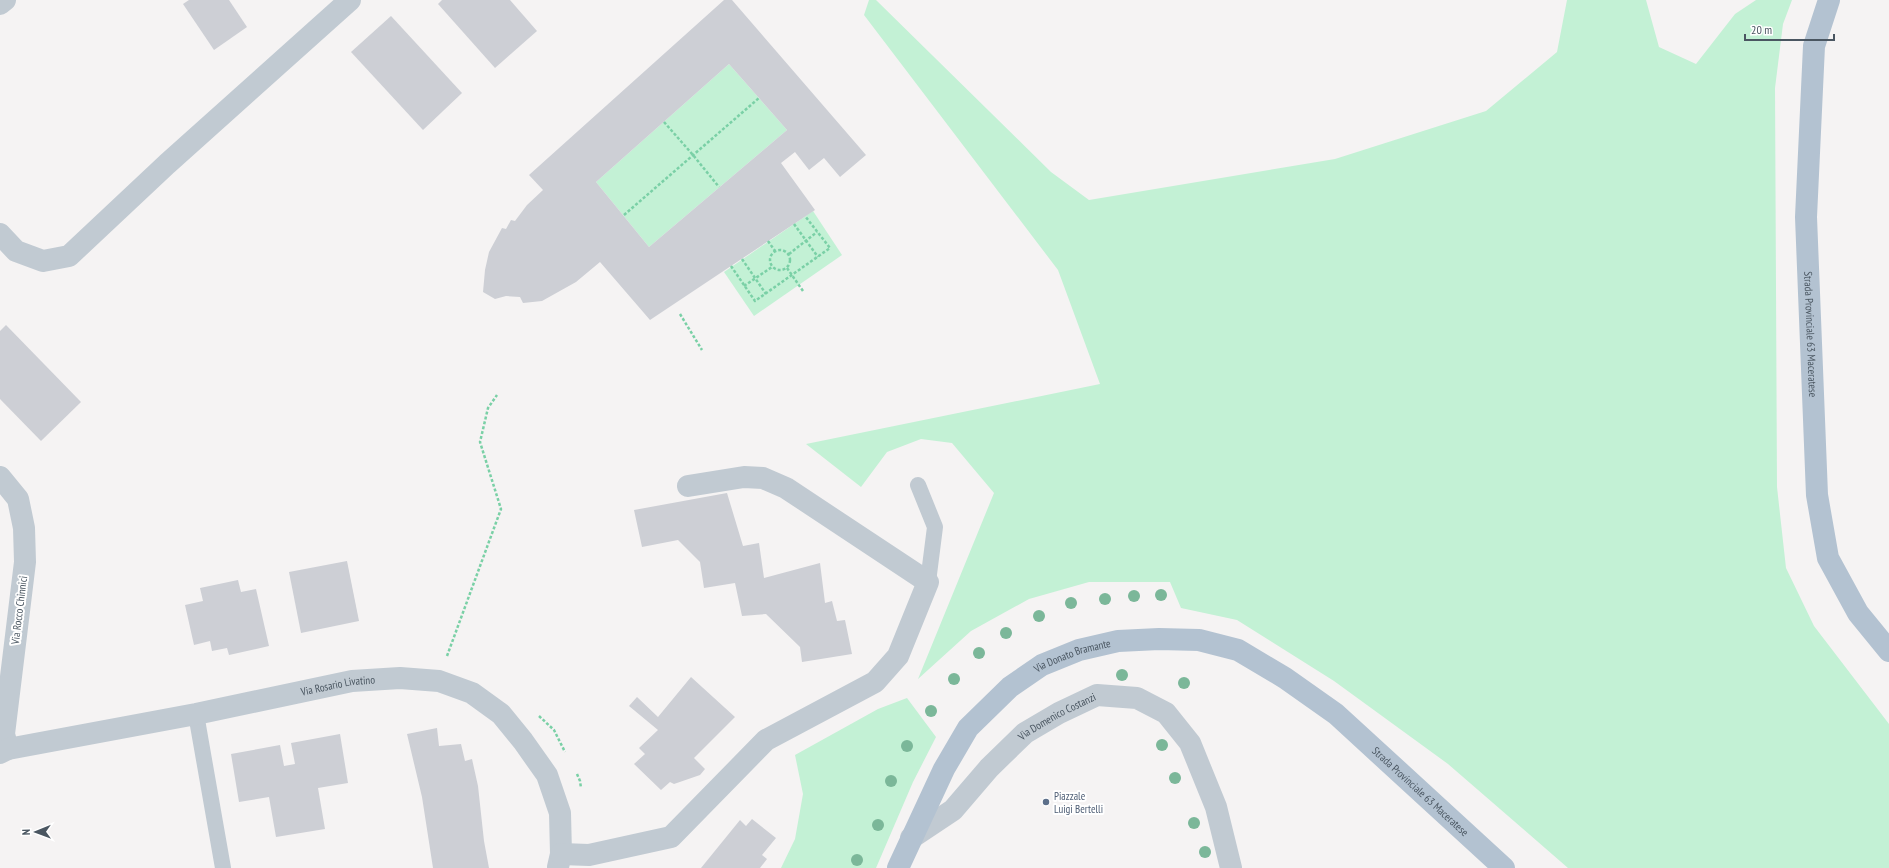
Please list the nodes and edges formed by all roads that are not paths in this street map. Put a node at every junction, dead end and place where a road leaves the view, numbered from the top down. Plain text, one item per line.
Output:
1 (5, 0) edge
2 (350, 0) edge
3 (1829, 0) edge
4 (0, 4) edge
5 (0, 234) edge
6 (0, 477) edge
7 (918, 485) dead end
8 (688, 486) dead end
9 (928, 582) junction
10 (1889, 651) edge
11 (196, 714) junction
12 (1336, 714) joint
13 (4, 751) edge
14 (911, 838) junction
15 (560, 861) edge
16 (224, 868) edge
17 (898, 868) edge
18 (1231, 868) edge
19 (1504, 868) edge

1 - 4 street
2 - 5 street
3 - 10 main road, Strada Provinciale 63 Maceratese
6 - 13 street, Via Rocco Chinnici
7 - 9 lane
8 - 9 street
9 - 15 street
11 - 13 street, Via Rosario Livatino
11 - 15 street, Via Rosario Livatino
11 - 16 lane
12 - 14 main road, Via Donato Bramante
12 - 19 main road, Strada Provinciale 63 Maceratese
14 - 17 main road, Via Donato Bramante
14 - 18 street, Via Domenico Costanzi

